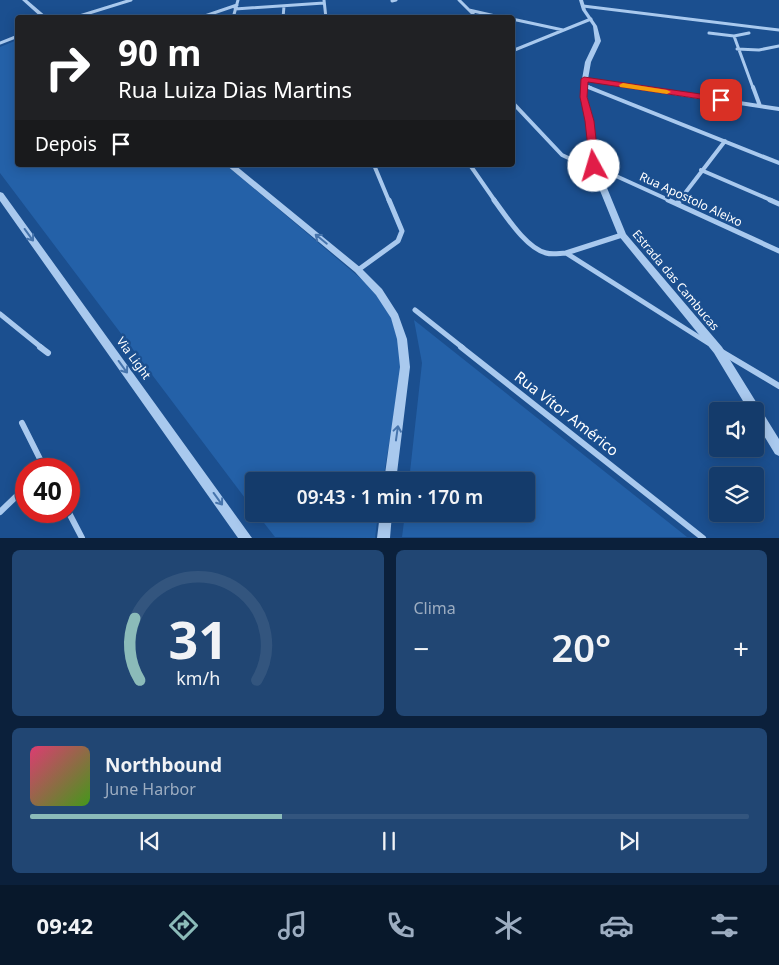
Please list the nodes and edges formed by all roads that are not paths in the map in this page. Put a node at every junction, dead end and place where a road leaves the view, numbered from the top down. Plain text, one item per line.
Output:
1 (24, 0) edge
2 (131, 0) edge
3 (238, 0) edge
4 (396, 0) edge
5 (459, 0) edge
6 (392, 1) edge
7 (324, 2) edge
8 (582, 3) edge
9 (284, 6) junction
10 (236, 7) junction
11 (469, 10) junction
12 (42, 15) edge
13 (83, 15) edge
14 (209, 15) edge
15 (234, 15) edge
16 (283, 15) edge
17 (326, 15) edge
18 (474, 15) edge
19 (491, 15) edge
20 (591, 19) junction
21 (515, 20) edge
22 (564, 30) junction
23 (779, 30) edge
24 (709, 33) dead end
25 (749, 33) dead end
26 (734, 36) junction
27 (15, 37) edge
28 (0, 43) edge
29 (779, 46) edge
30 (737, 49) junction
31 (515, 50) edge
32 (584, 82) junction
33 (515, 105) edge
34 (760, 106) junction
35 (779, 109) edge
36 (725, 141) junction
37 (779, 163) edge
38 (594, 166) junction
39 (232, 167) edge
40 (375, 167) edge
41 (471, 167) edge
42 (701, 170) junction
43 (0, 195) edge
44 (677, 204) junction
45 (779, 204) edge
46 (622, 235) junction
47 (566, 252) junction
48 (779, 252) edge
49 (358, 270) junction
50 (415, 310) dead end
51 (0, 314) edge
52 (718, 350) junction
53 (48, 353) dead end
54 (779, 386) edge
55 (22, 422) dead end
56 (779, 450) edge
57 (40, 458) edge
58 (391, 472) edge
59 (15, 498) edge
60 (0, 512) edge
61 (385, 522) edge
62 (74, 523) edge
63 (82, 538) edge
64 (246, 538) edge
65 (382, 538) edge
66 (702, 538) edge

1 - 12 street
2 - 13 street
3 - 10 street
4 - 6 street
5 - 11 street
7 - 9 street
7 - 17 street
8 - 20 street, Estrada das Cambucas
8 - 23 street
9 - 10 street
9 - 16 street
10 - 14 street
10 - 15 street
11 - 18 street
11 - 19 street
20 - 22 street
20 - 32 street, Estrada das Cambucas
21 - 22 street
22 - 31 street
24 - 26 street
25 - 26 street
26 - 30 street
27 - 28 street
29 - 30 street
30 - 34 street
32 - 34 street
32 - 36 street
32 - 38 street, Estrada das Cambucas
33 - 38 street, Rua Apostolo Aleixo
34 - 35 street
36 - 37 street
36 - 42 street
38 - 44 street, Rua Apostolo Aleixo
38 - 46 street, Estrada das Cambucas
49 -> 39 street
40 - 49 street
41 - 47 street
42 - 44 street
42 - 45 street
43 -> 64 street, Via Light
44 - 48 street, Rua Apostolo Aleixo
46 - 47 street
46 - 52 street, Estrada das Cambucas
47 - 52 street
58 -> 49 street
50 - 66 street, Rua Vítor Américo
51 - 53 street
52 - 54 street
52 - 56 street, Estrada das Cambucas
55 - 57 street
59 - 60 street
61 - 65 street
62 - 63 street

